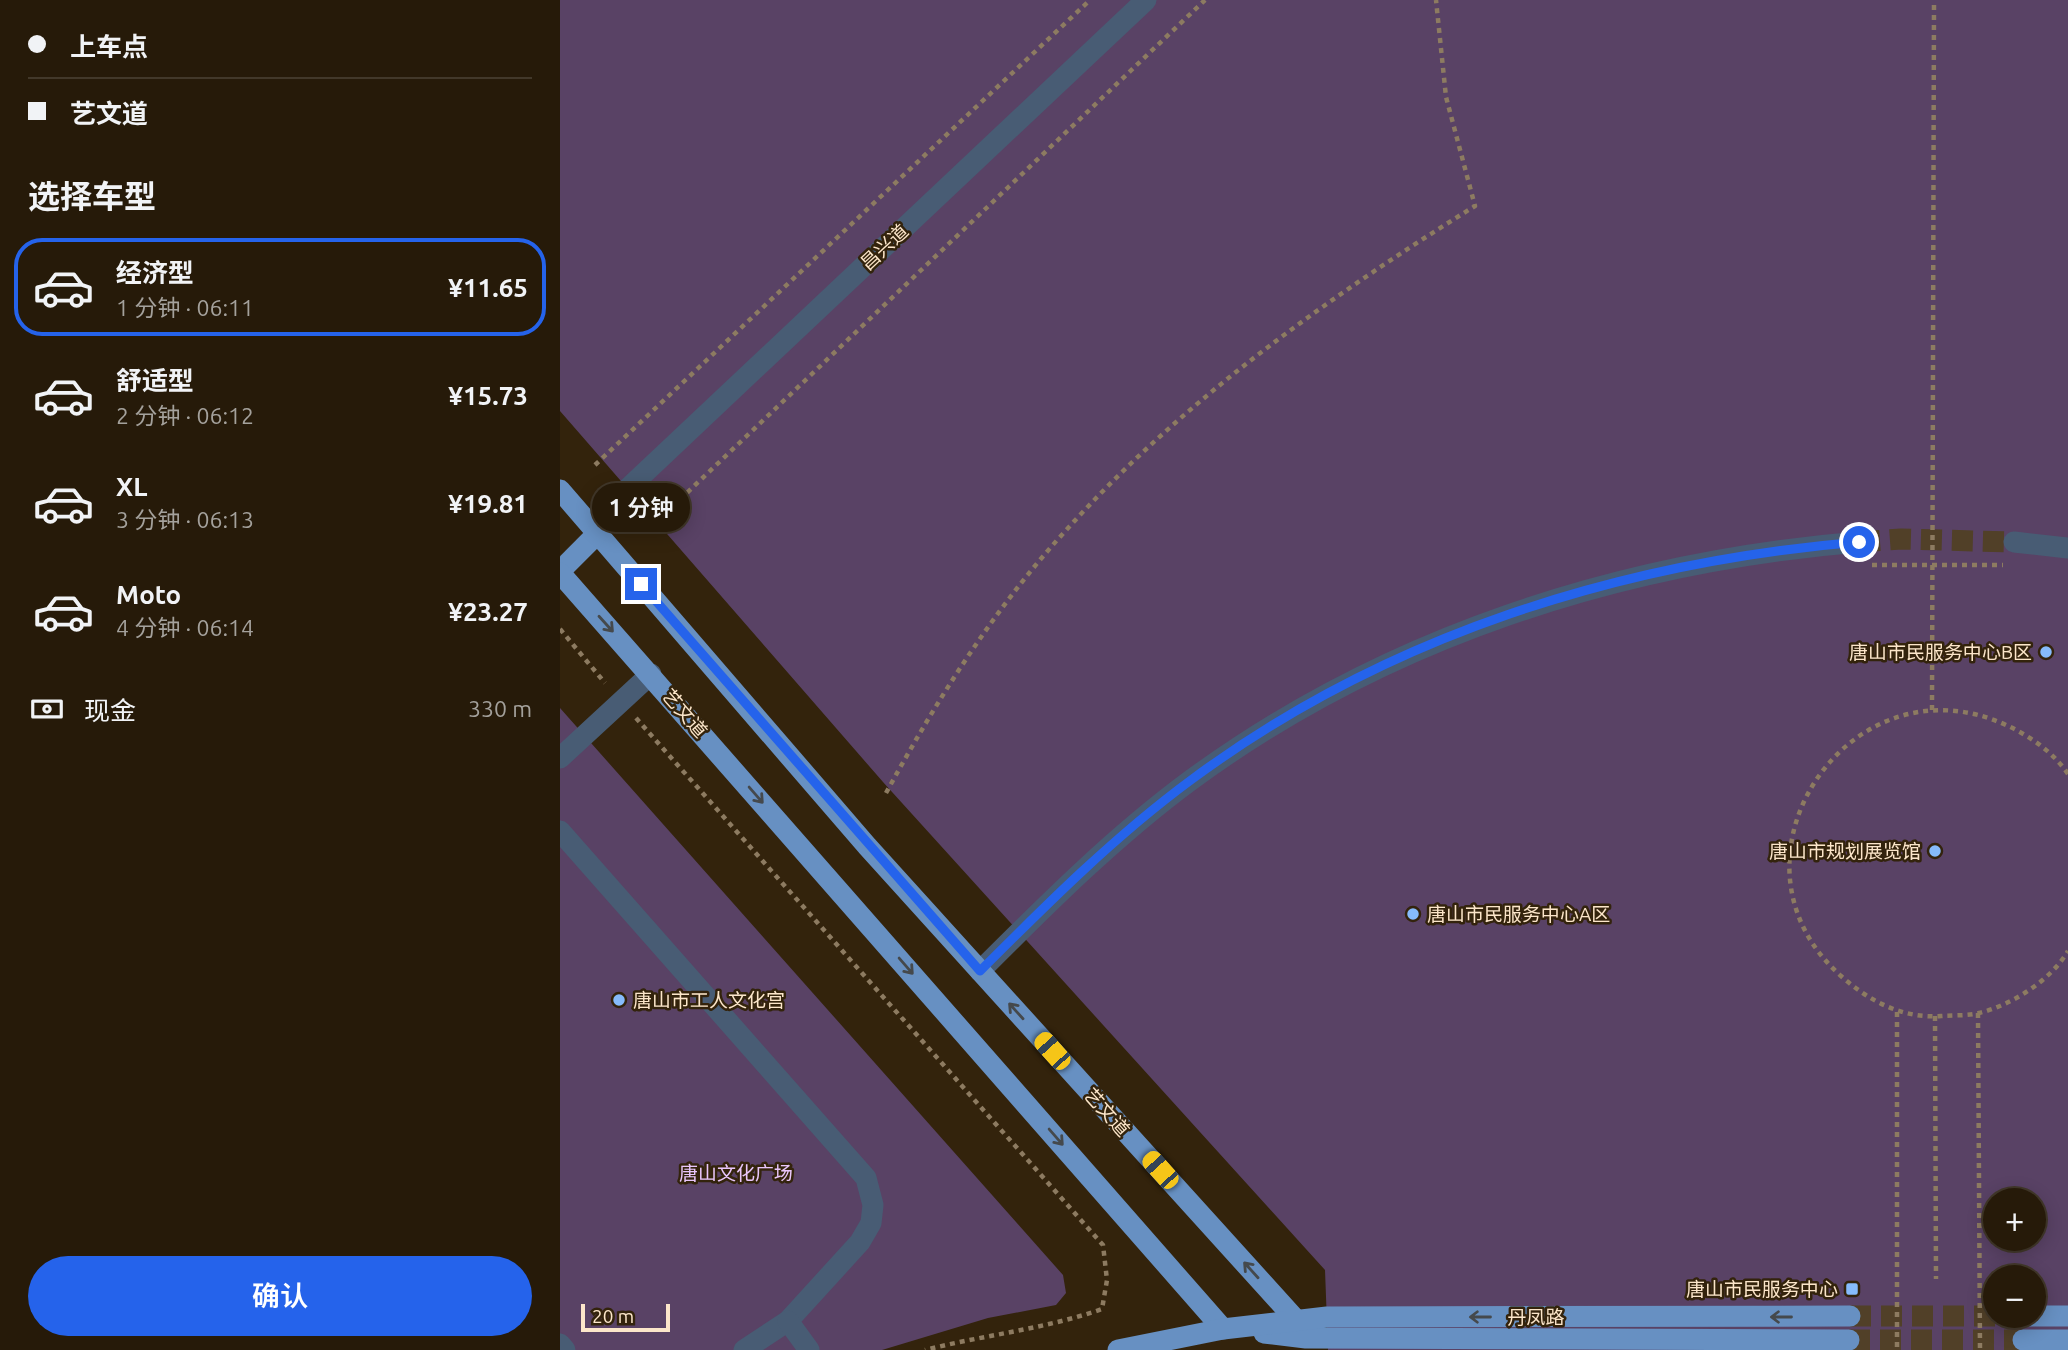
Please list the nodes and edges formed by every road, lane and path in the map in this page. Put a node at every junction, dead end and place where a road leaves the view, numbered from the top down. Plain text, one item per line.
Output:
1 (1090, 0) edge
2 (1146, 0) edge
3 (1205, 0) edge
4 (1436, 0) edge
5 (1934, 0) edge
6 (594, 465) dead end
7 (560, 490) edge
8 (621, 495) dead end
9 (652, 527) dead end
10 (597, 534) junction
11 (1859, 542) tunnel mouth
12 (2014, 542) tunnel mouth
13 (2068, 548) edge
14 (1866, 565) dead end
15 (2011, 566) dead end
16 (560, 572) edge
17 (560, 629) edge
18 (651, 674) junction
19 (620, 701) junction
20 (1932, 710) junction
21 (560, 758) edge
22 (2068, 774) edge
23 (886, 793) dead end
24 (560, 831) edge
25 (2068, 951) edge
26 (980, 971) junction
27 (1896, 1012) junction
28 (1978, 1013) junction
29 (1935, 1016) junction
30 (1936, 1279) dead end
31 (1850, 1316) tunnel mouth
32 (2046, 1316) edge
33 (2068, 1316) edge
34 (788, 1321) junction
35 (1297, 1321) junction
36 (1223, 1329) junction
37 (1849, 1340) tunnel mouth
38 (2023, 1340) tunnel mouth
39 (2068, 1340) edge
40 (560, 1344) edge
41 (565, 1350) edge
42 (744, 1350) edge
43 (809, 1350) edge
44 (925, 1350) edge
45 (1118, 1350) edge
46 (1897, 1350) edge
47 (1980, 1350) edge

1 - 6 path
2 - 8 street, 昌兴道
3 - 9 path
4 - 23 path
5 - 20 path
7 - 10 main road, 艺文道
10 - 16 main road
10 - 26 main road, 艺文道
11 - 26 street
12 - 13 street
14 - 15 path
16 -> 18 main road, 艺文道
17 - 19 path
18 - 19 street
18 -> 36 main road, 艺文道
19 - 21 street
19 - 44 path
20 - 22 path
20 - 27 path
24 - 34 street
25 - 28 path
35 -> 26 main road, 艺文道
27 - 29 path
27 - 46 path
28 - 29 path
28 - 47 path
29 - 30 path
31 -> 35 main road, 丹凤路
32 - 33 main road
34 - 42 street
34 - 43 street
35 - 36 main road, 丹凤路
36 - 37 main road, 丹凤路
36 - 45 main road, 丹凤路
38 - 39 main road
40 - 41 street

